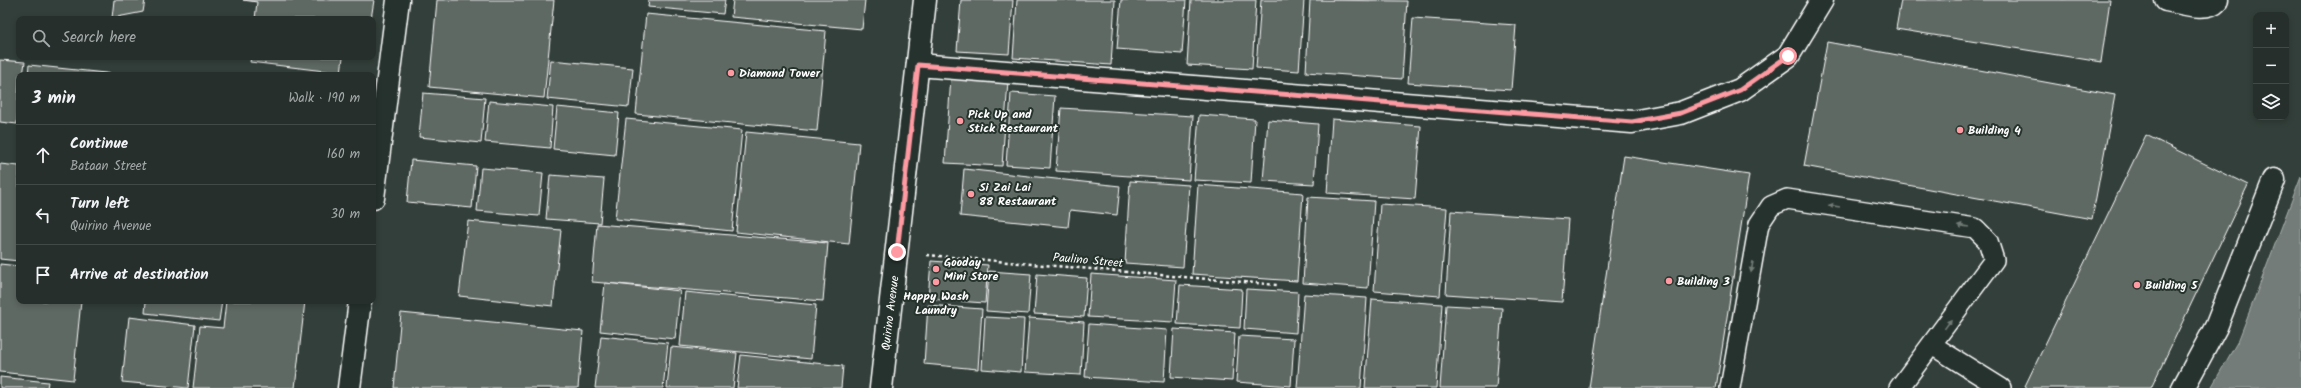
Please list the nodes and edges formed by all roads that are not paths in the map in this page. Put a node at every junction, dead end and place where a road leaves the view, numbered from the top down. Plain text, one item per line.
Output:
1 (398, 0) edge
2 (925, 0) edge
3 (1822, 0) edge
4 (2166, 0) edge
5 (2216, 1) edge
6 (918, 65) junction
7 (376, 174) edge
8 (2274, 180) dead end
9 (360, 304) edge
10 (1932, 345) junction
11 (349, 388) edge
12 (881, 388) edge
13 (1730, 388) edge
14 (1899, 388) edge
15 (2001, 388) edge
16 (2183, 388) edge

1 - 7 street
2 - 6 street, Quirino Avenue
3 - 6 street
4 - 5 street
6 - 12 street, Quirino Avenue
8 - 16 street
9 - 11 street
10 -> 13 lane
10 - 14 lane
10 - 15 lane

